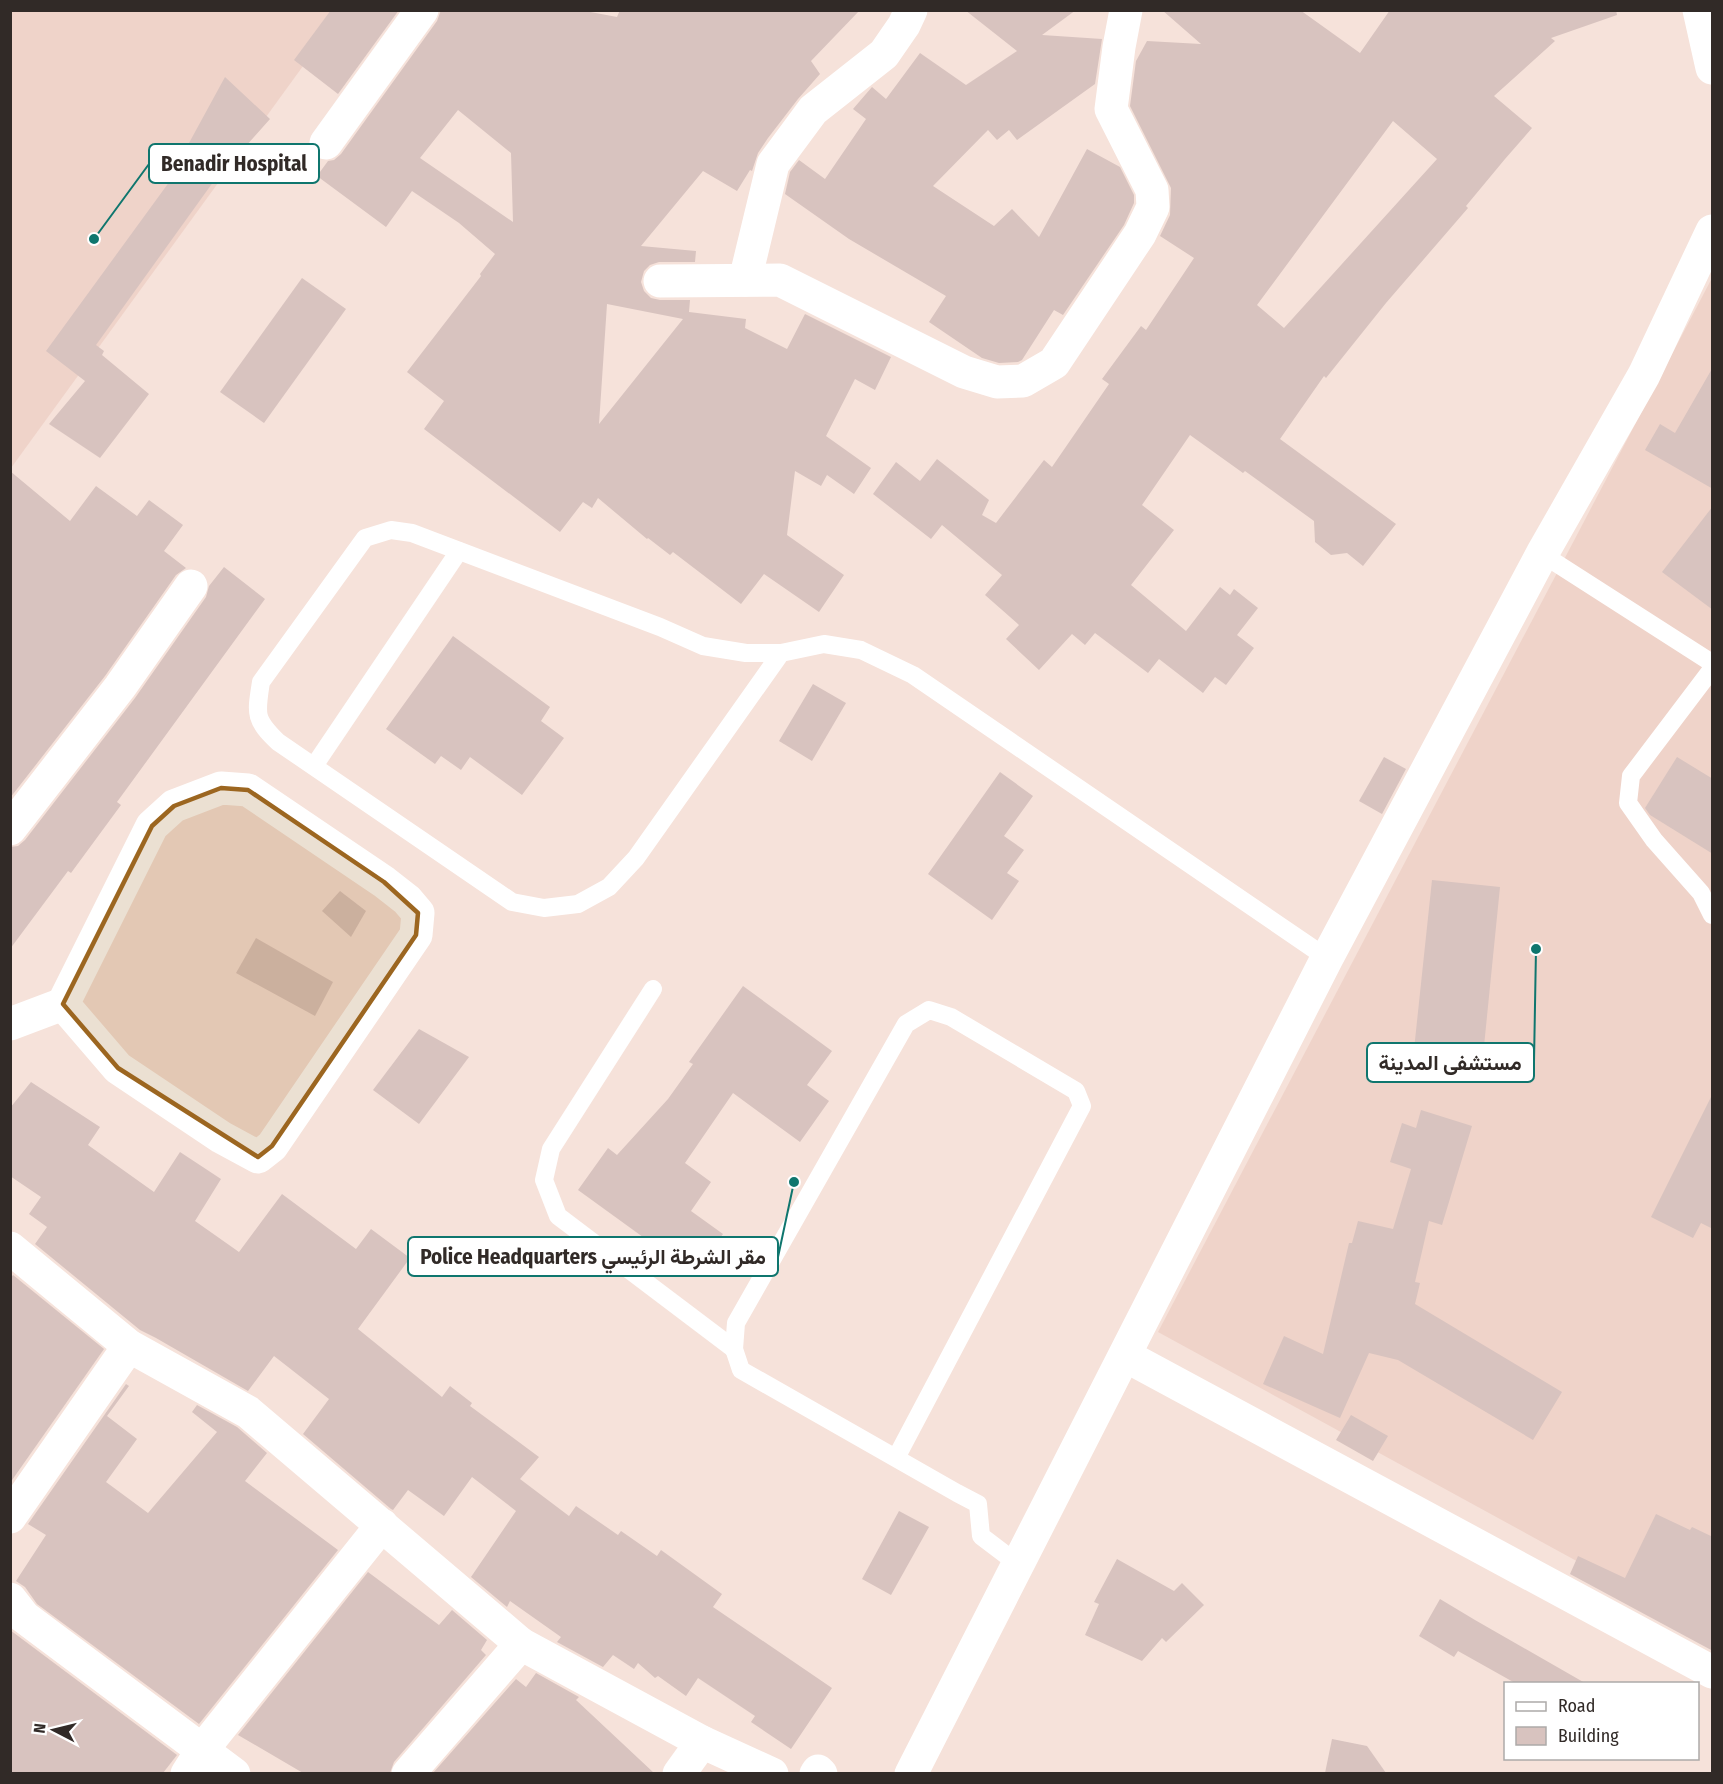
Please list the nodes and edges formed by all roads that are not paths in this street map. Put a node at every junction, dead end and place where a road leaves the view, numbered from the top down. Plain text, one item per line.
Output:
1 (422, 10) edge
2 (911, 10) edge
3 (1126, 10) edge
4 (1699, 10) edge
5 (1713, 68) edge
6 (326, 143) dead end
7 (1713, 231) edge
8 (745, 280) junction
9 (660, 281) dead end
10 (459, 551) junction
11 (1542, 554) junction
12 (191, 586) dead end
13 (781, 653) junction
14 (1713, 663) edge
15 (1713, 669) edge
16 (314, 766) junction
17 (10, 829) edge
18 (1713, 915) edge
19 (1327, 958) junction
20 (653, 989) dead end
21 (63, 1004) junction
22 (10, 1024) edge
23 (10, 1248) edge
24 (129, 1346) junction
25 (734, 1349) junction
26 (1126, 1356) junction
27 (896, 1458) junction
28 (10, 1517) edge
29 (382, 1525) junction
30 (1018, 1564) junction
31 (15, 1616) edge
32 (521, 1644) junction
33 (1713, 1672) edge
34 (702, 1742) junction
35 (195, 1761) edge
36 (234, 1773) edge
37 (408, 1773) edge
38 (679, 1773) edge
39 (772, 1773) edge
40 (816, 1773) edge
41 (821, 1773) edge
42 (911, 1773) edge

1 - 6 street
2 - 8 street
3 - 8 street
4 - 5 street
7 - 11 street
8 - 9 street
10 - 13 lane
10 - 16 lane
10 - 16 lane
11 - 14 lane
11 - 19 street
12 - 17 street
13 - 16 lane
13 - 19 lane
15 - 18 lane
19 - 26 street
20 - 25 lane
21 - 21 street
21 - 22 street
23 - 24 street
24 - 28 street
24 - 29 street
25 - 27 lane
25 - 27 lane
26 - 30 street
26 - 33 street
27 - 30 lane
29 - 32 street
29 - 35 street
30 - 42 street
31 - 35 street
32 - 34 street
32 - 37 street
34 - 38 street
34 - 39 street
35 - 36 street
40 - 41 street

